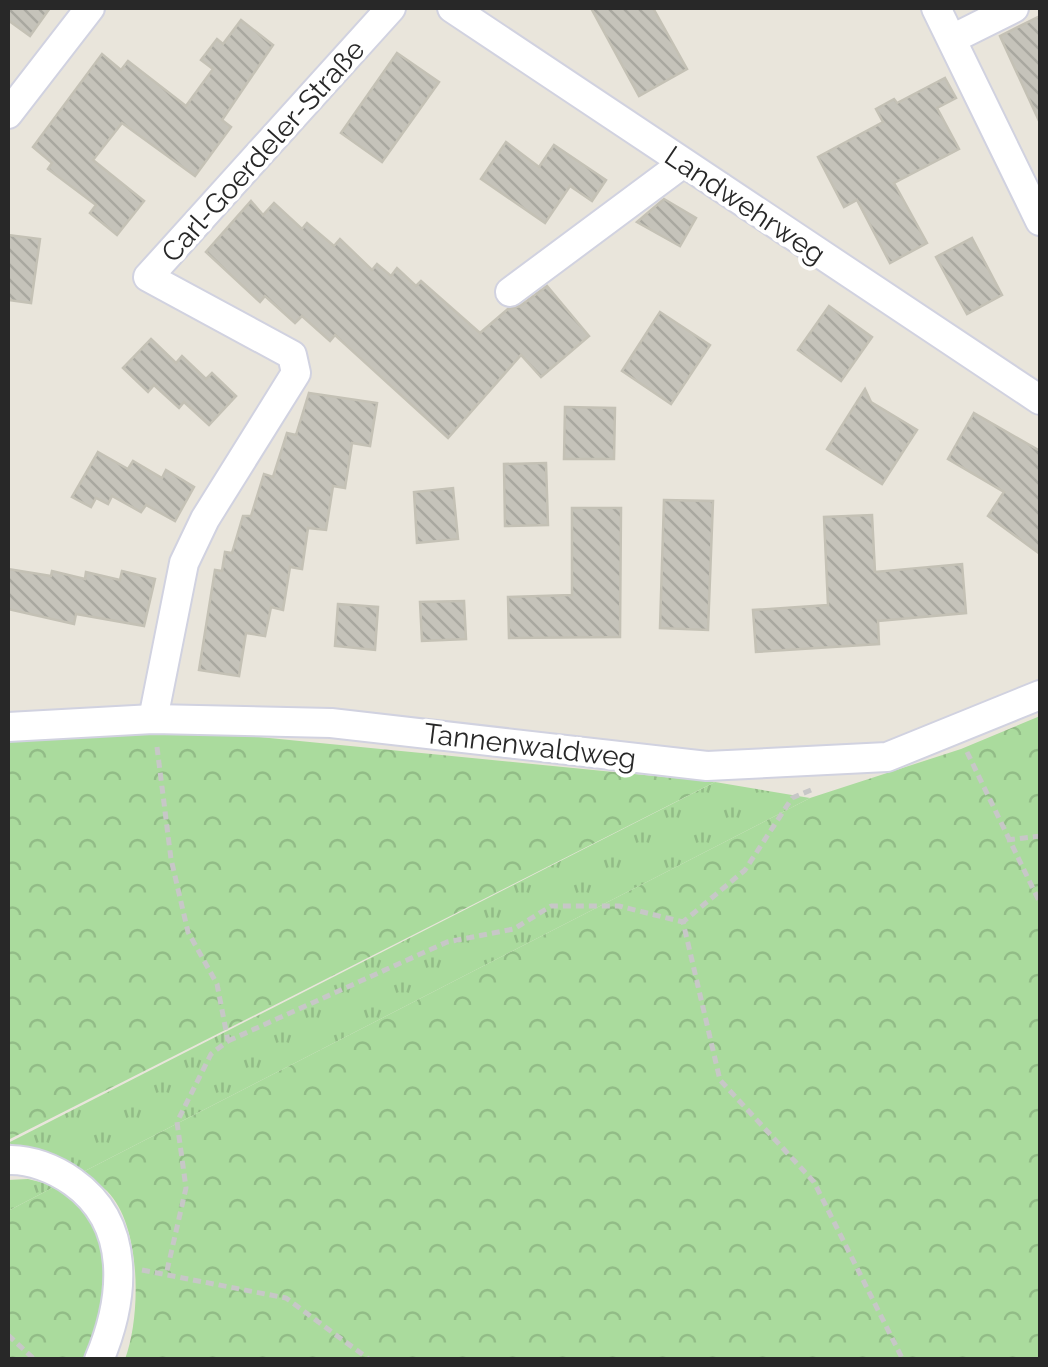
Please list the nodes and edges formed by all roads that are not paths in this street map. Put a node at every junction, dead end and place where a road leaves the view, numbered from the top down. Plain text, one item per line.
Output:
1 (90, 8) edge
2 (391, 8) edge
3 (452, 8) edge
4 (936, 8) edge
5 (1014, 8) edge
6 (952, 39) junction
7 (8, 114) edge
8 (682, 164) junction
9 (1040, 221) edge
10 (510, 292) dead end
11 (1040, 400) edge
12 (1040, 696) edge
13 (153, 719) junction
14 (8, 726) edge
15 (8, 1160) edge
16 (100, 1360) edge

1 - 7 street
2 - 13 street, Carl-Goerdeler-Straße
3 - 8 street, Landwehrweg
4 - 6 street
5 - 6 street
6 - 9 street
8 - 10 street
8 - 11 street, Landwehrweg
12 - 13 street, Tannenwaldweg
13 - 14 street, Tannenwaldweg
15 - 16 street

